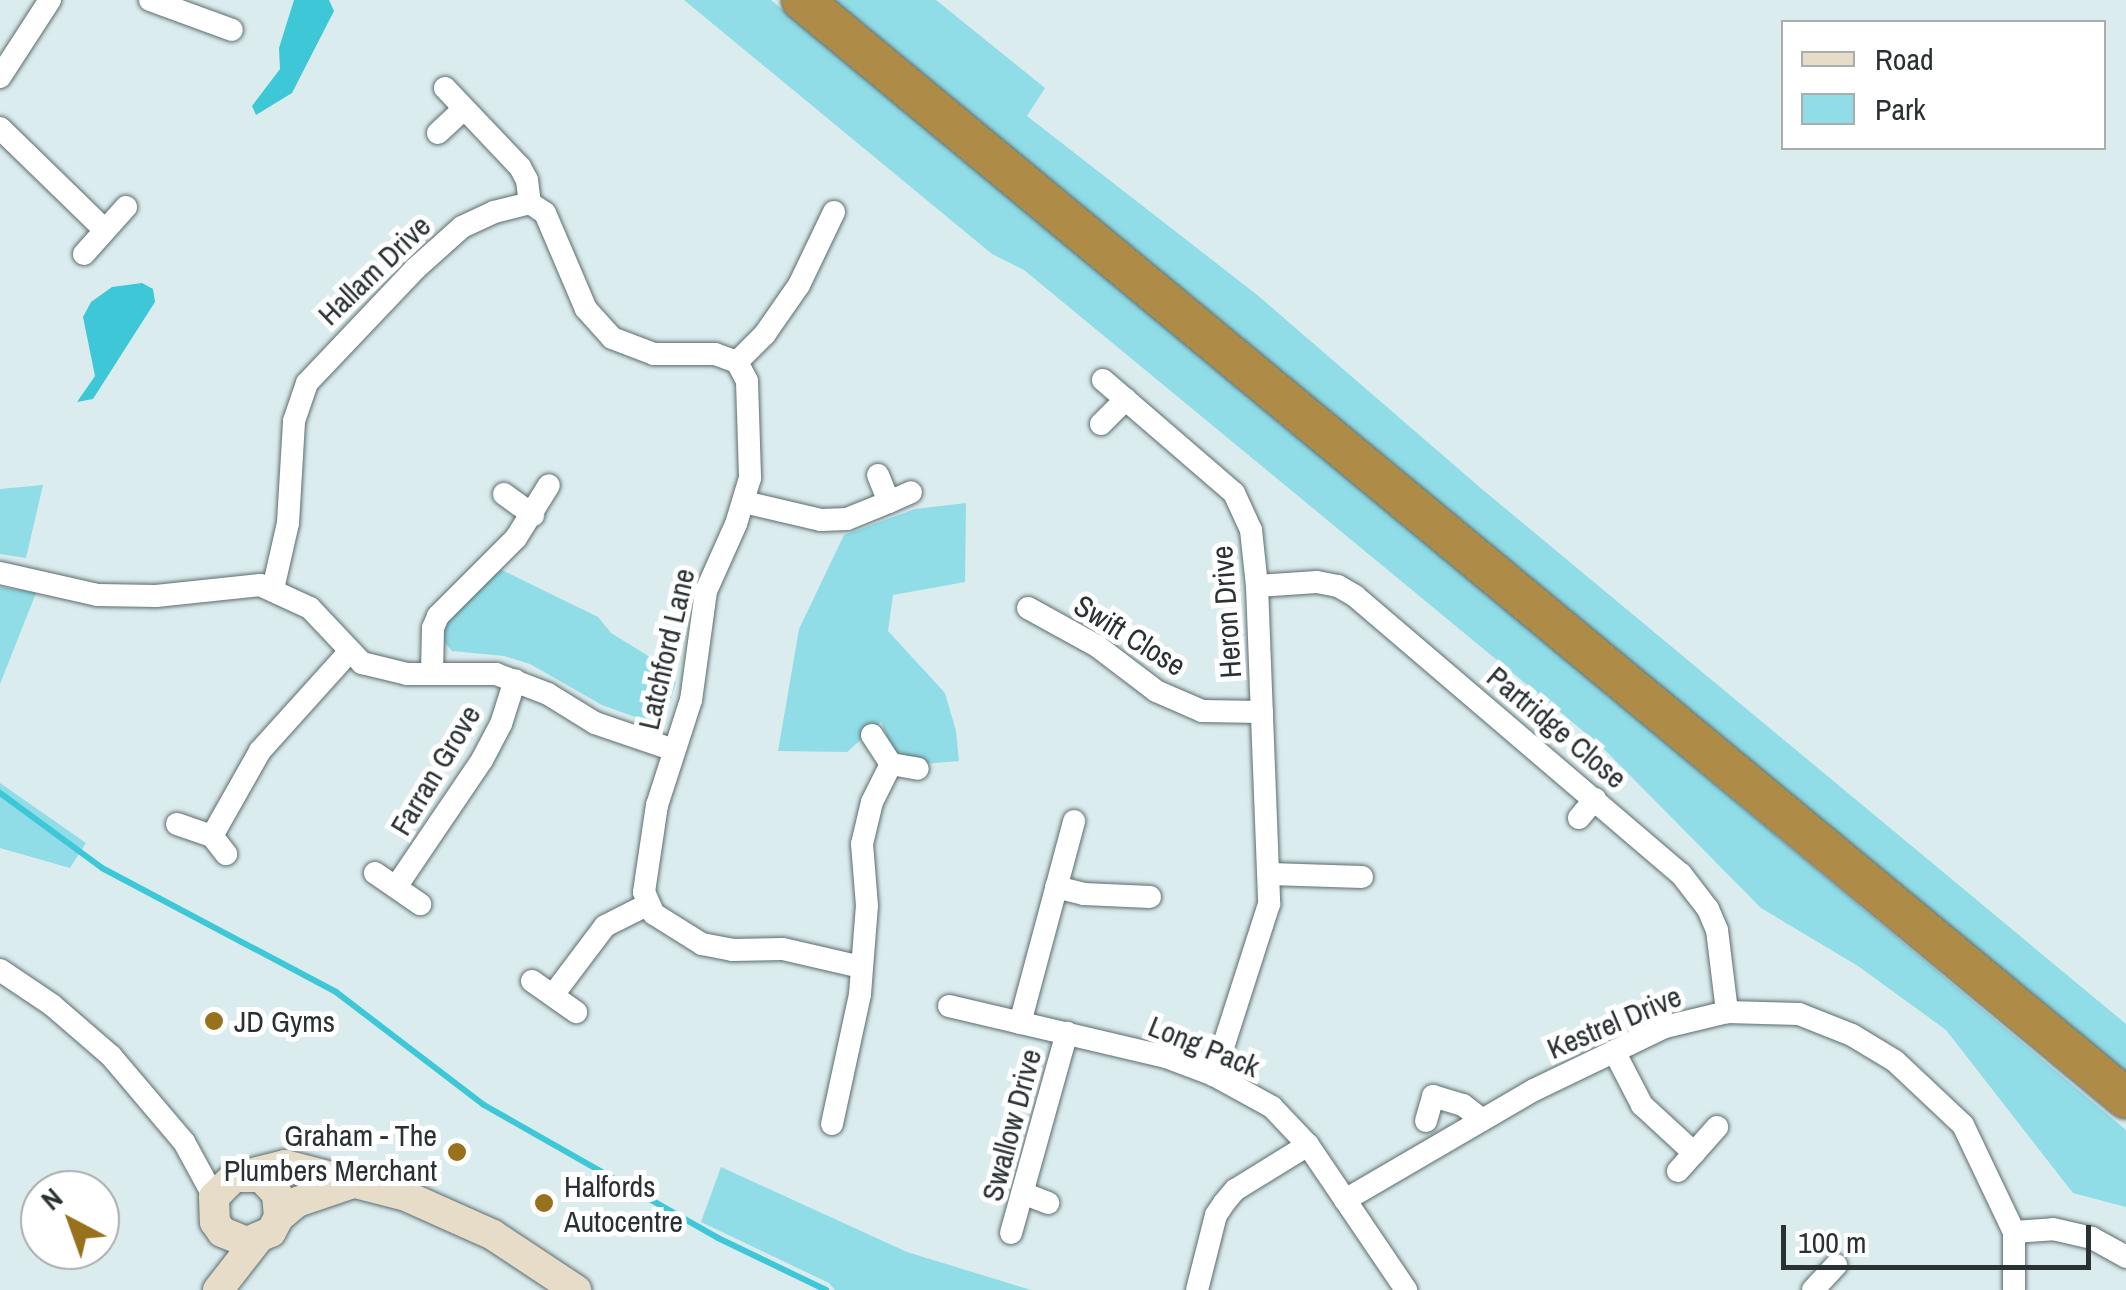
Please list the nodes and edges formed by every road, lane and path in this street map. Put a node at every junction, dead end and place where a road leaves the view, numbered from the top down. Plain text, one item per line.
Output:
1 (50, 0) edge
2 (150, 0) edge
3 (802, 0) edge
4 (232, 30) dead end
5 (0, 77) edge
6 (445, 88) dead end
7 (464, 109) junction
8 (0, 128) edge
9 (438, 133) dead end
10 (530, 204) junction
11 (126, 207) dead end
12 (834, 212) dead end
13 (105, 230) junction
14 (84, 254) dead end
15 (737, 362) junction
16 (1103, 380) dead end
17 (1126, 399) junction
18 (1101, 424) dead end
19 (878, 475) dead end
20 (548, 485) dead end
21 (911, 492) dead end
22 (504, 494) dead end
23 (744, 502) junction
24 (888, 502) junction
25 (533, 514) junction
26 (0, 573) edge
27 (1258, 586) junction
28 (273, 589) junction
29 (1028, 608) dead end
30 (350, 652) junction
31 (432, 672) junction
32 (515, 680) junction
33 (1262, 712) junction
34 (872, 735) dead end
35 (674, 750) junction
36 (891, 764) junction
37 (918, 769) dead end
38 (1595, 798) junction
39 (1579, 818) dead end
40 (1074, 822) dead end
41 (177, 824) dead end
42 (375, 873) dead end
43 (1270, 874) junction
44 (1362, 877) dead end
45 (1056, 886) junction
46 (396, 887) junction
47 (1150, 898) dead end
48 (420, 904) dead end
49 (647, 905) junction
50 (860, 967) junction
51 (0, 970) edge
52 (532, 981) dead end
53 (553, 995) junction
54 (950, 1006) dead end
55 (576, 1012) dead end
56 (1727, 1012) junction
57 (1020, 1023) junction
58 (1067, 1033) junction
59 (1614, 1051) junction
60 (1214, 1075) junction
61 (2126, 1098) edge
62 (1482, 1120) junction
63 (1426, 1121) dead end
64 (832, 1124) dead end
65 (1717, 1127) dead end
66 (1308, 1145) junction
67 (1694, 1153) junction
68 (1678, 1171) dead end
69 (233, 1183) junction
70 (354, 1183) junction
71 (1025, 1194) junction
72 (1345, 1200) junction
73 (1048, 1204) dead end
74 (279, 1217) junction
75 (222, 1232) junction
76 (2014, 1232) junction
77 (1011, 1233) dead end
78 (256, 1240) junction
79 (2126, 1257) edge
80 (1836, 1265) dead end
81 (1815, 1289) edge
82 (214, 1290) edge
83 (576, 1290) edge
84 (1197, 1290) edge
85 (1406, 1290) edge
86 (2014, 1290) edge

1 - 5 street
2 - 4 street
3 - 61 highway
6 - 7 street
7 - 9 street
7 - 10 street
8 - 13 street
10 - 15 street
10 - 28 street, Hallam Drive
11 - 13 street
12 - 15 street
13 - 14 street
15 - 23 street, Latchford Lane
16 - 17 street, Heron Drive
17 - 18 street
17 - 27 street, Heron Drive
19 - 24 street
20 - 25 street
21 - 24 street
22 - 25 street
23 - 24 street
23 - 35 street, Latchford Lane
25 - 31 street
26 - 28 street
27 - 33 street, Heron Drive
27 - 38 street, Partridge Close
28 - 30 street
29 - 33 street, Swift Close
30 - 31 street
30 - 41 street
31 - 32 street
32 - 35 street
32 - 46 street, Farran Grove
33 - 43 street, Heron Drive
34 - 36 street
35 - 49 street, Latchford Lane
36 - 37 street
36 - 50 street
38 - 39 street
38 - 56 street, Partridge Close
40 - 45 street
42 - 46 street
43 - 44 street
43 - 60 street, Heron Drive
45 - 47 street
45 - 57 street
46 - 48 street
49 - 50 street
49 - 53 street
50 - 64 street
51 - 69 street
52 - 53 street
53 - 55 street
54 - 57 street, Long Pack
56 - 59 street, Kestrel Drive
56 - 76 street, Kestrel Drive
57 - 58 street, Long Pack
58 - 60 street, Long Pack
58 - 71 street, Swallow Drive
59 - 62 street, Kestrel Drive
59 - 67 street
60 - 66 street, Long Pack
62 - 63 street
62 - 72 street, Kestrel Drive
65 - 67 street
66 - 72 street, Long Pack
66 - 84 street
67 - 68 street
69 - 70 street
69 - 74 street
69 - 75 street
70 - 74 street
70 - 83 street
71 - 73 street
71 - 77 street, Swallow Drive
72 - 85 street, Long Pack
74 - 78 street
75 - 78 street
75 - 82 street
76 - 79 street
76 - 86 street, Kestrel Drive
78 - 82 street
80 - 81 street

